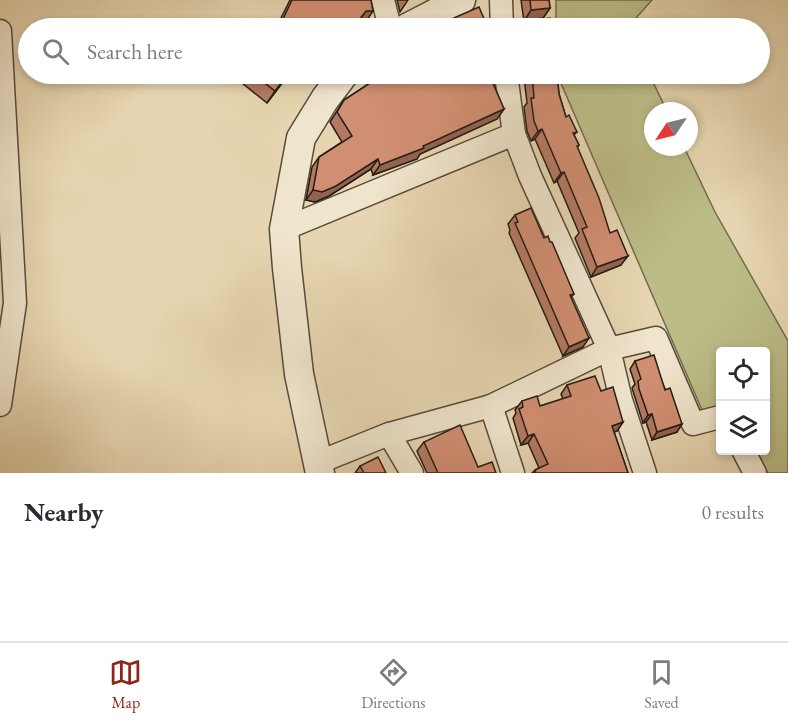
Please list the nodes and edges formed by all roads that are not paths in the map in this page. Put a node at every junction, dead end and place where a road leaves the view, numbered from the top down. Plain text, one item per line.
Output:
1 (383, 0) edge
2 (461, 0) edge
3 (501, 0) edge
4 (388, 18) edge
5 (426, 18) edge
6 (502, 18) edge
7 (0, 31) edge
8 (336, 84) edge
9 (507, 84) edge
10 (514, 134) junction
11 (284, 229) junction
12 (8, 302) edge
13 (609, 349) junction
14 (0, 405) edge
15 (491, 406) junction
16 (716, 418) edge
17 (389, 434) junction
18 (746, 455) edge
19 (318, 468) edge
20 (412, 473) edge
21 (513, 473) edge
22 (645, 473) edge
23 (755, 473) edge

1 - 4 street
2 - 5 street
3 - 6 street
7 - 12 street
8 - 11 street
9 - 10 street
10 - 11 street
10 - 13 street
11 - 19 street
12 - 14 street
13 - 15 street
13 - 16 street
13 - 22 street
15 - 17 street
15 - 21 street
17 - 19 street
17 - 20 street
18 - 23 street

